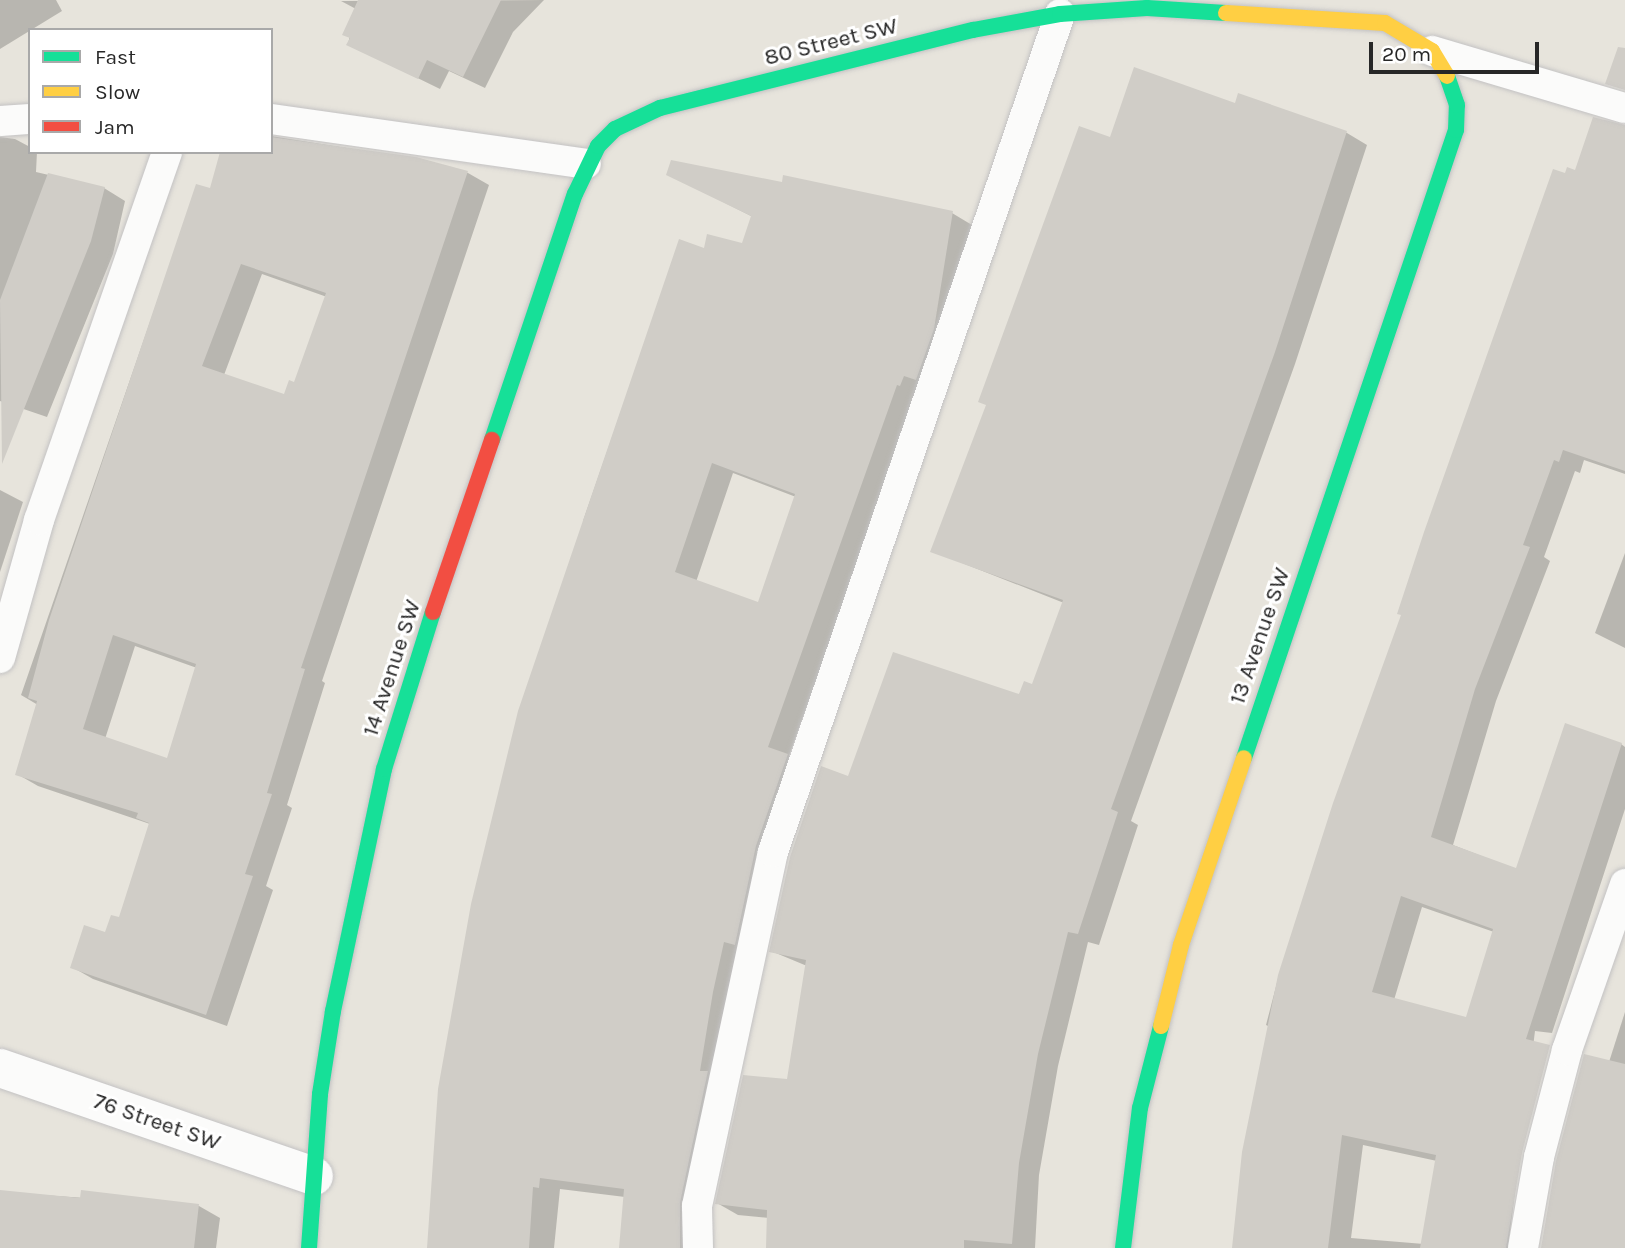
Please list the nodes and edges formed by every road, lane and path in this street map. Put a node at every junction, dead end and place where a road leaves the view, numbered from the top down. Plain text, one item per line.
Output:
1 (1059, 14) junction
2 (1432, 51) junction
3 (1625, 108) edge
4 (28, 119) edge
5 (273, 119) edge
6 (0, 121) edge
7 (615, 129) joint
8 (166, 154) edge
9 (586, 164) junction
10 (0, 658) edge
11 (1625, 884) edge
12 (0, 1068) edge
13 (314, 1176) junction
14 (309, 1248) edge
15 (698, 1248) edge
16 (1124, 1248) edge
17 (1522, 1248) edge

1 - 2 street, 80 Street SW
1 - 7 street, 80 Street SW
1 - 15 lane
2 - 3 lane
2 - 16 street, 13 Avenue SW
4 - 6 lane
5 - 9 lane
7 - 9 street, 14 Avenue SW
8 - 10 lane
9 - 13 street, 14 Avenue SW
11 - 17 lane
12 - 13 street, 76 Street SW
13 - 14 street, 14 Avenue SW

